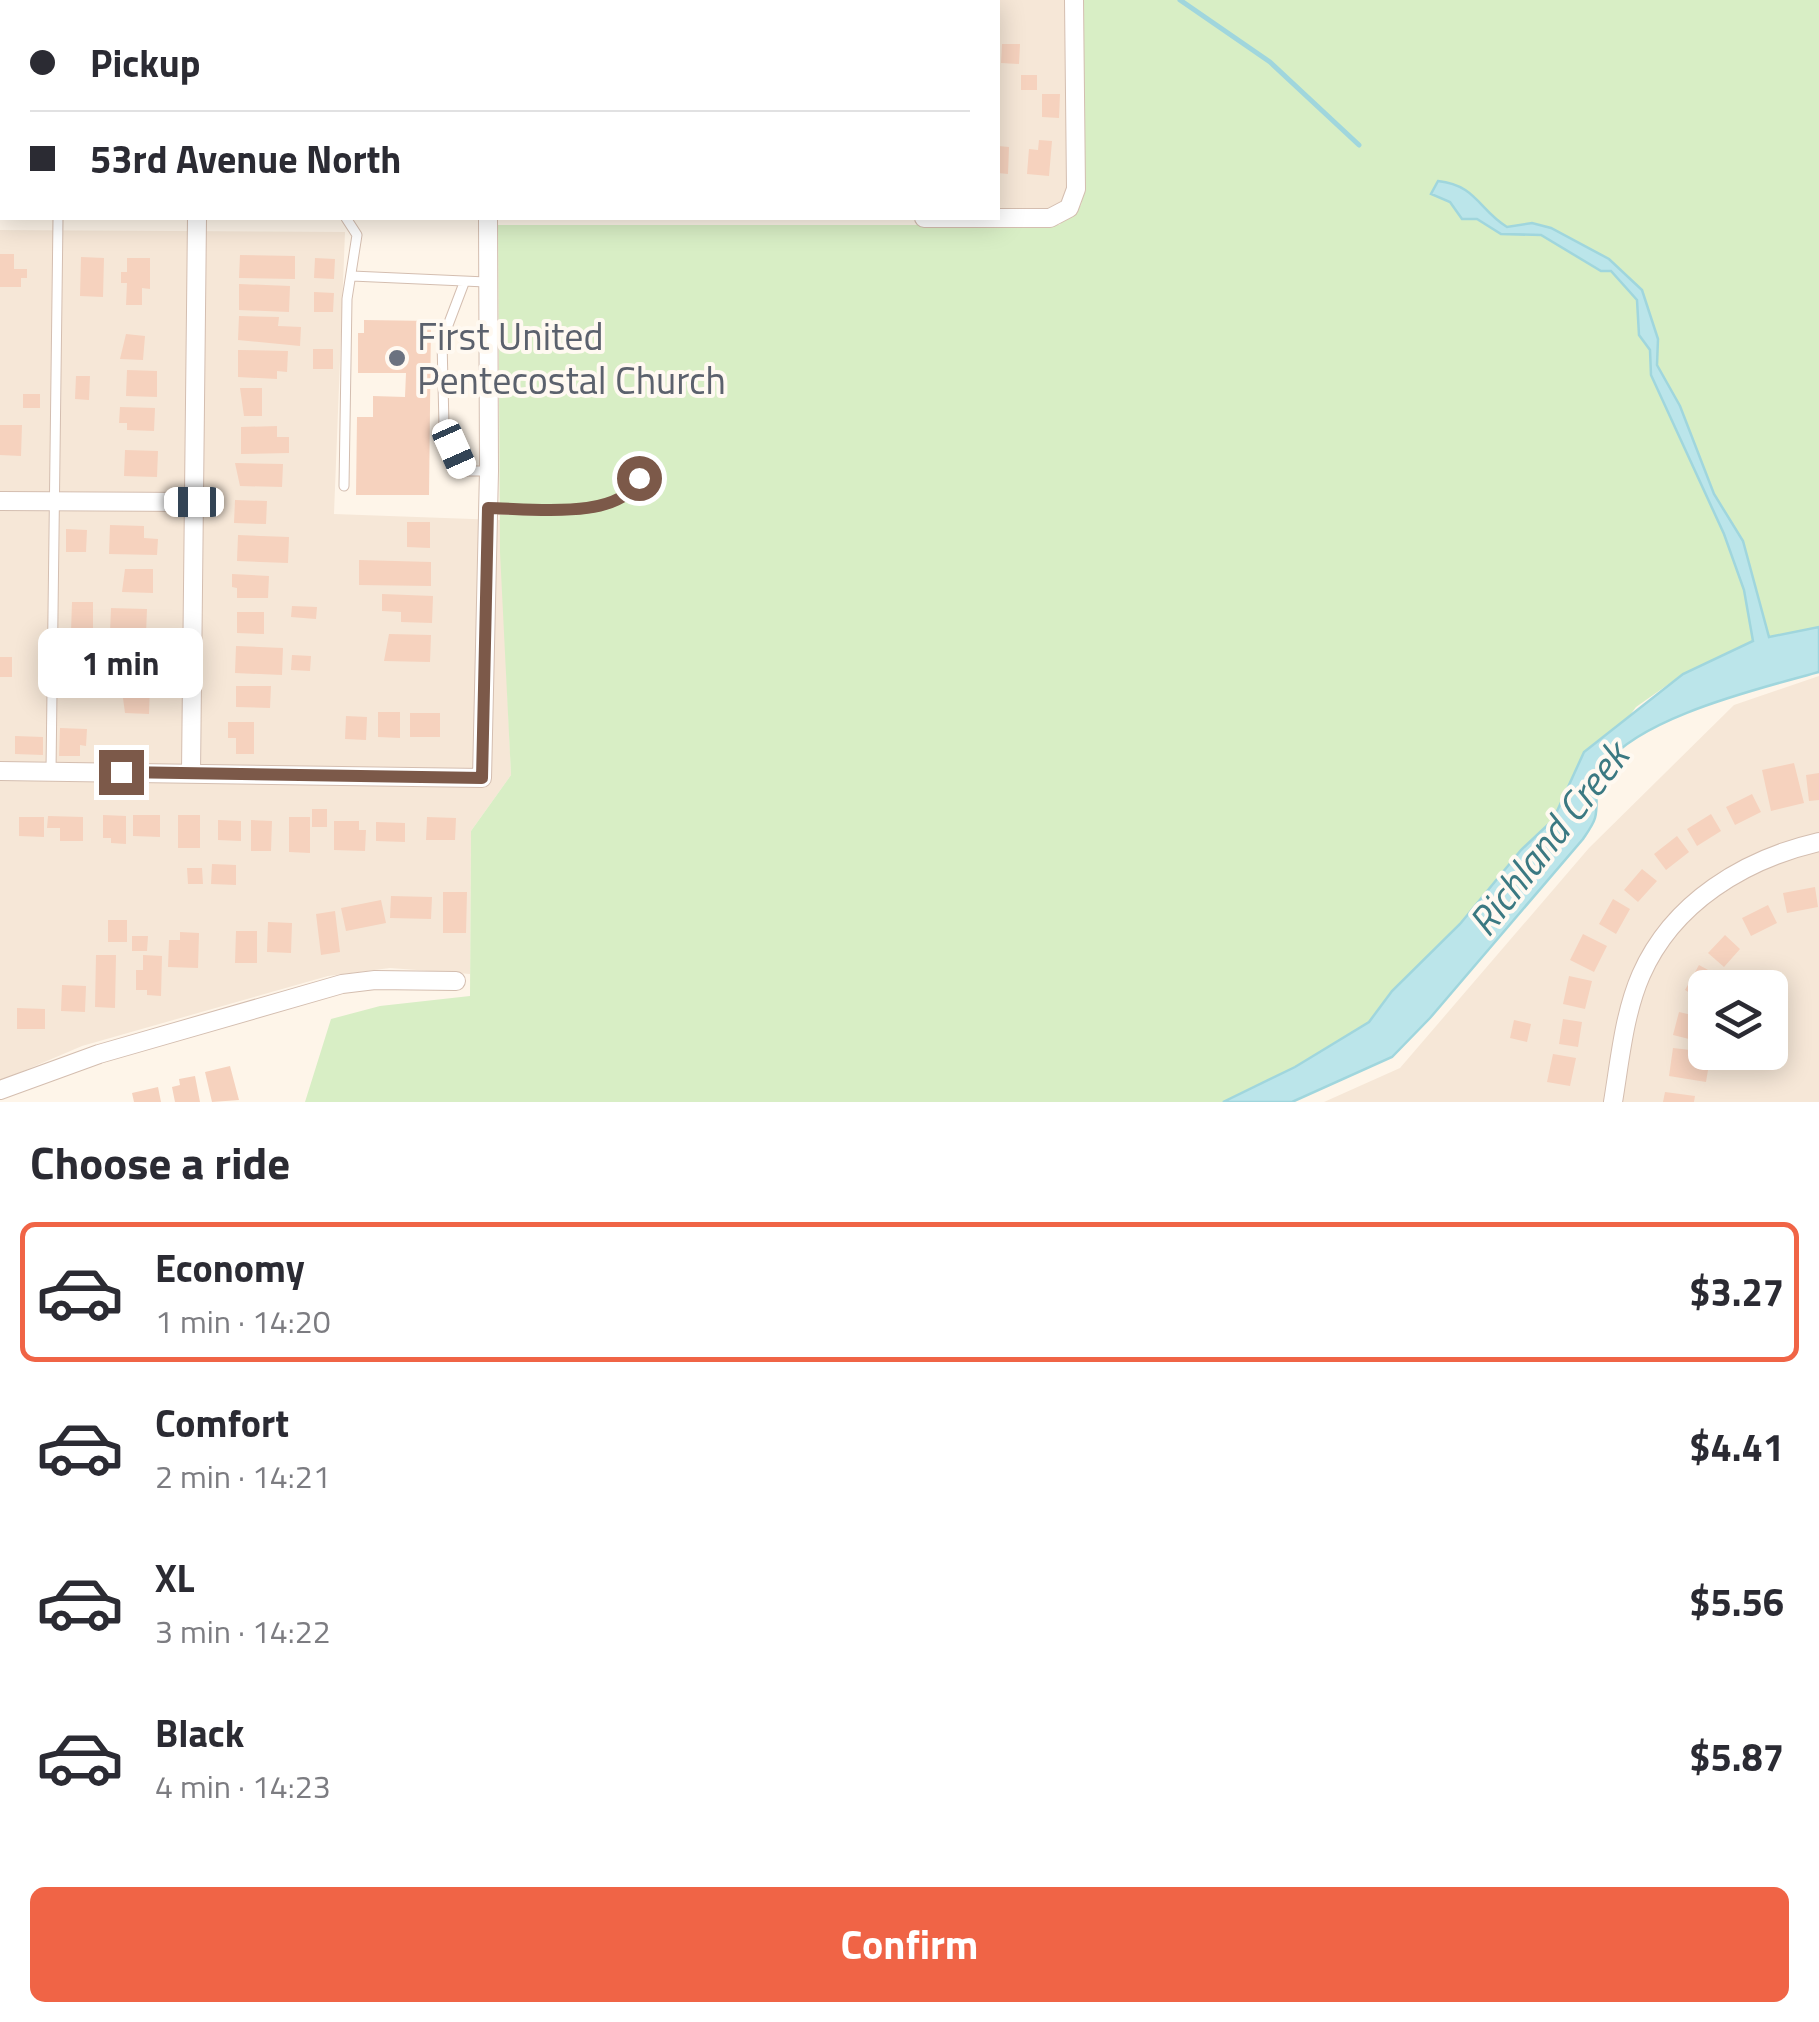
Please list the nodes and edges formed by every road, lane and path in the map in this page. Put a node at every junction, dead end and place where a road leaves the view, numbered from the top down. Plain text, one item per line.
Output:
1 (1074, 0) edge
2 (1000, 218) edge
3 (58, 220) edge
4 (198, 220) edge
5 (347, 220) edge
6 (488, 220) edge
7 (352, 276) junction
8 (486, 282) junction
9 (464, 283) junction
10 (489, 471) junction
11 (639, 478) dead end
12 (344, 486) dead end
13 (0, 500) edge
14 (54, 501) junction
15 (194, 502) junction
16 (488, 508) junction
17 (0, 771) edge
18 (51, 771) junction
19 (192, 773) junction
20 (1819, 842) edge
21 (456, 981) dead end
22 (0, 1090) edge
23 (1613, 1102) edge

1 - 2 street
3 - 14 lane
4 - 15 street
5 - 7 lane
6 - 8 street
7 - 9 lane
7 - 12 lane
8 - 9 lane
8 - 10 street
9 - 10 lane
10 - 16 street
11 - 16 lane
13 - 14 street
14 - 15 street
14 - 18 lane
15 - 19 street
16 - 19 street
17 - 18 street
18 - 19 street
20 - 23 street
21 - 22 street

